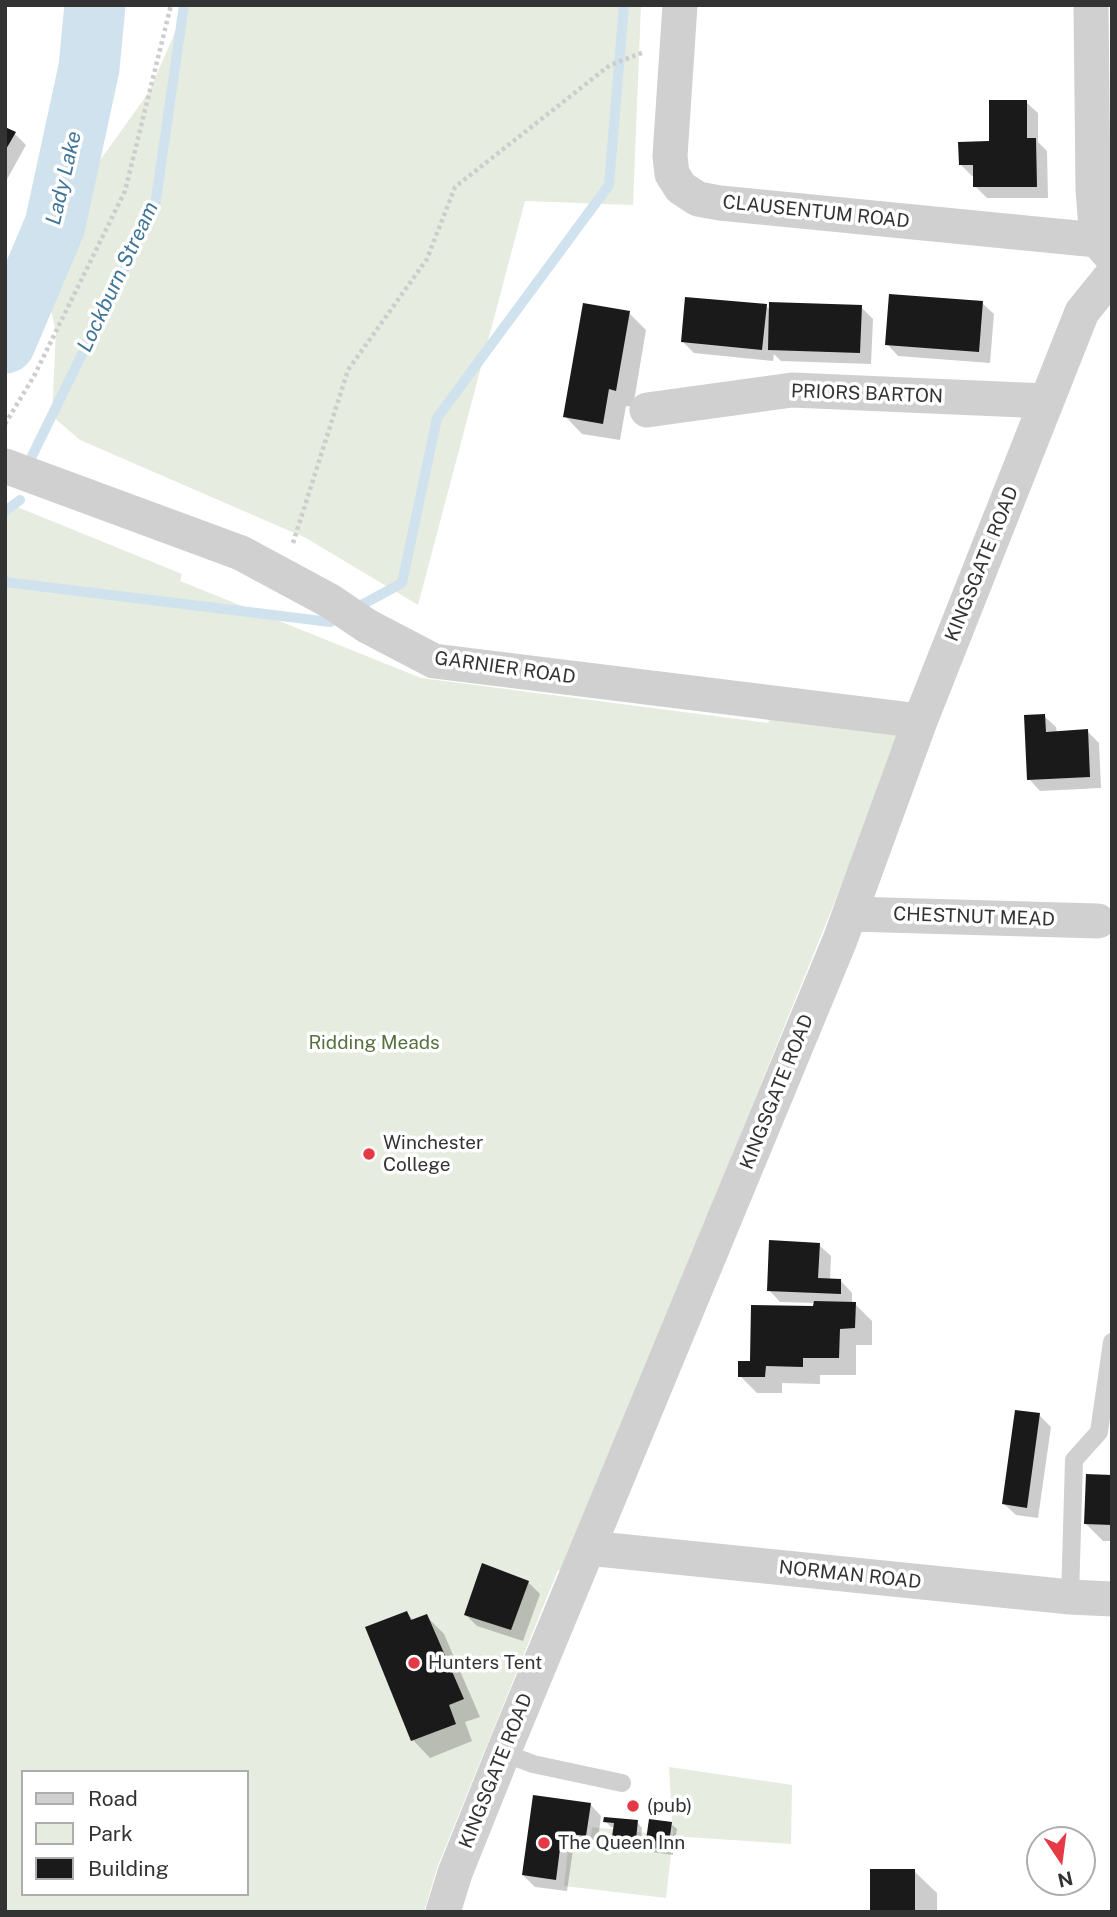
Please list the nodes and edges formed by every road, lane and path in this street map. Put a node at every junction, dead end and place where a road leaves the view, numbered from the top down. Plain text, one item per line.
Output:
1 (171, 5) edge
2 (680, 5) edge
3 (1091, 5) edge
4 (626, 59) dead end
5 (1104, 248) edge
6 (1112, 275) edge
7 (1046, 401) junction
8 (646, 410) dead end
9 (5, 424) edge
10 (5, 466) edge
11 (283, 577) junction
12 (920, 721) junction
13 (850, 914) junction
14 (1098, 921) dead end
15 (1112, 1342) edge
16 (588, 1548) junction
17 (1070, 1597) junction
18 (1112, 1599) edge
19 (504, 1753) junction
20 (622, 1783) dead end
21 (443, 1912) edge

1 - 9 path
2 - 5 street, CLAUSENTUM ROAD
3 - 5 street
4 - 11 path
6 - 7 street, KINGSGATE ROAD
7 - 8 street, PRIORS BARTON
7 - 12 street, KINGSGATE ROAD
10 - 11 street, GARNIER ROAD
11 - 12 street, GARNIER ROAD
12 - 13 street, KINGSGATE ROAD
13 - 14 street, CHESTNUT MEAD
13 - 16 street, KINGSGATE ROAD
15 - 17 lane
16 - 17 street, NORMAN ROAD
16 - 19 street, KINGSGATE ROAD
17 - 18 street, NORMAN ROAD
19 - 20 lane
19 - 21 street, KINGSGATE ROAD

